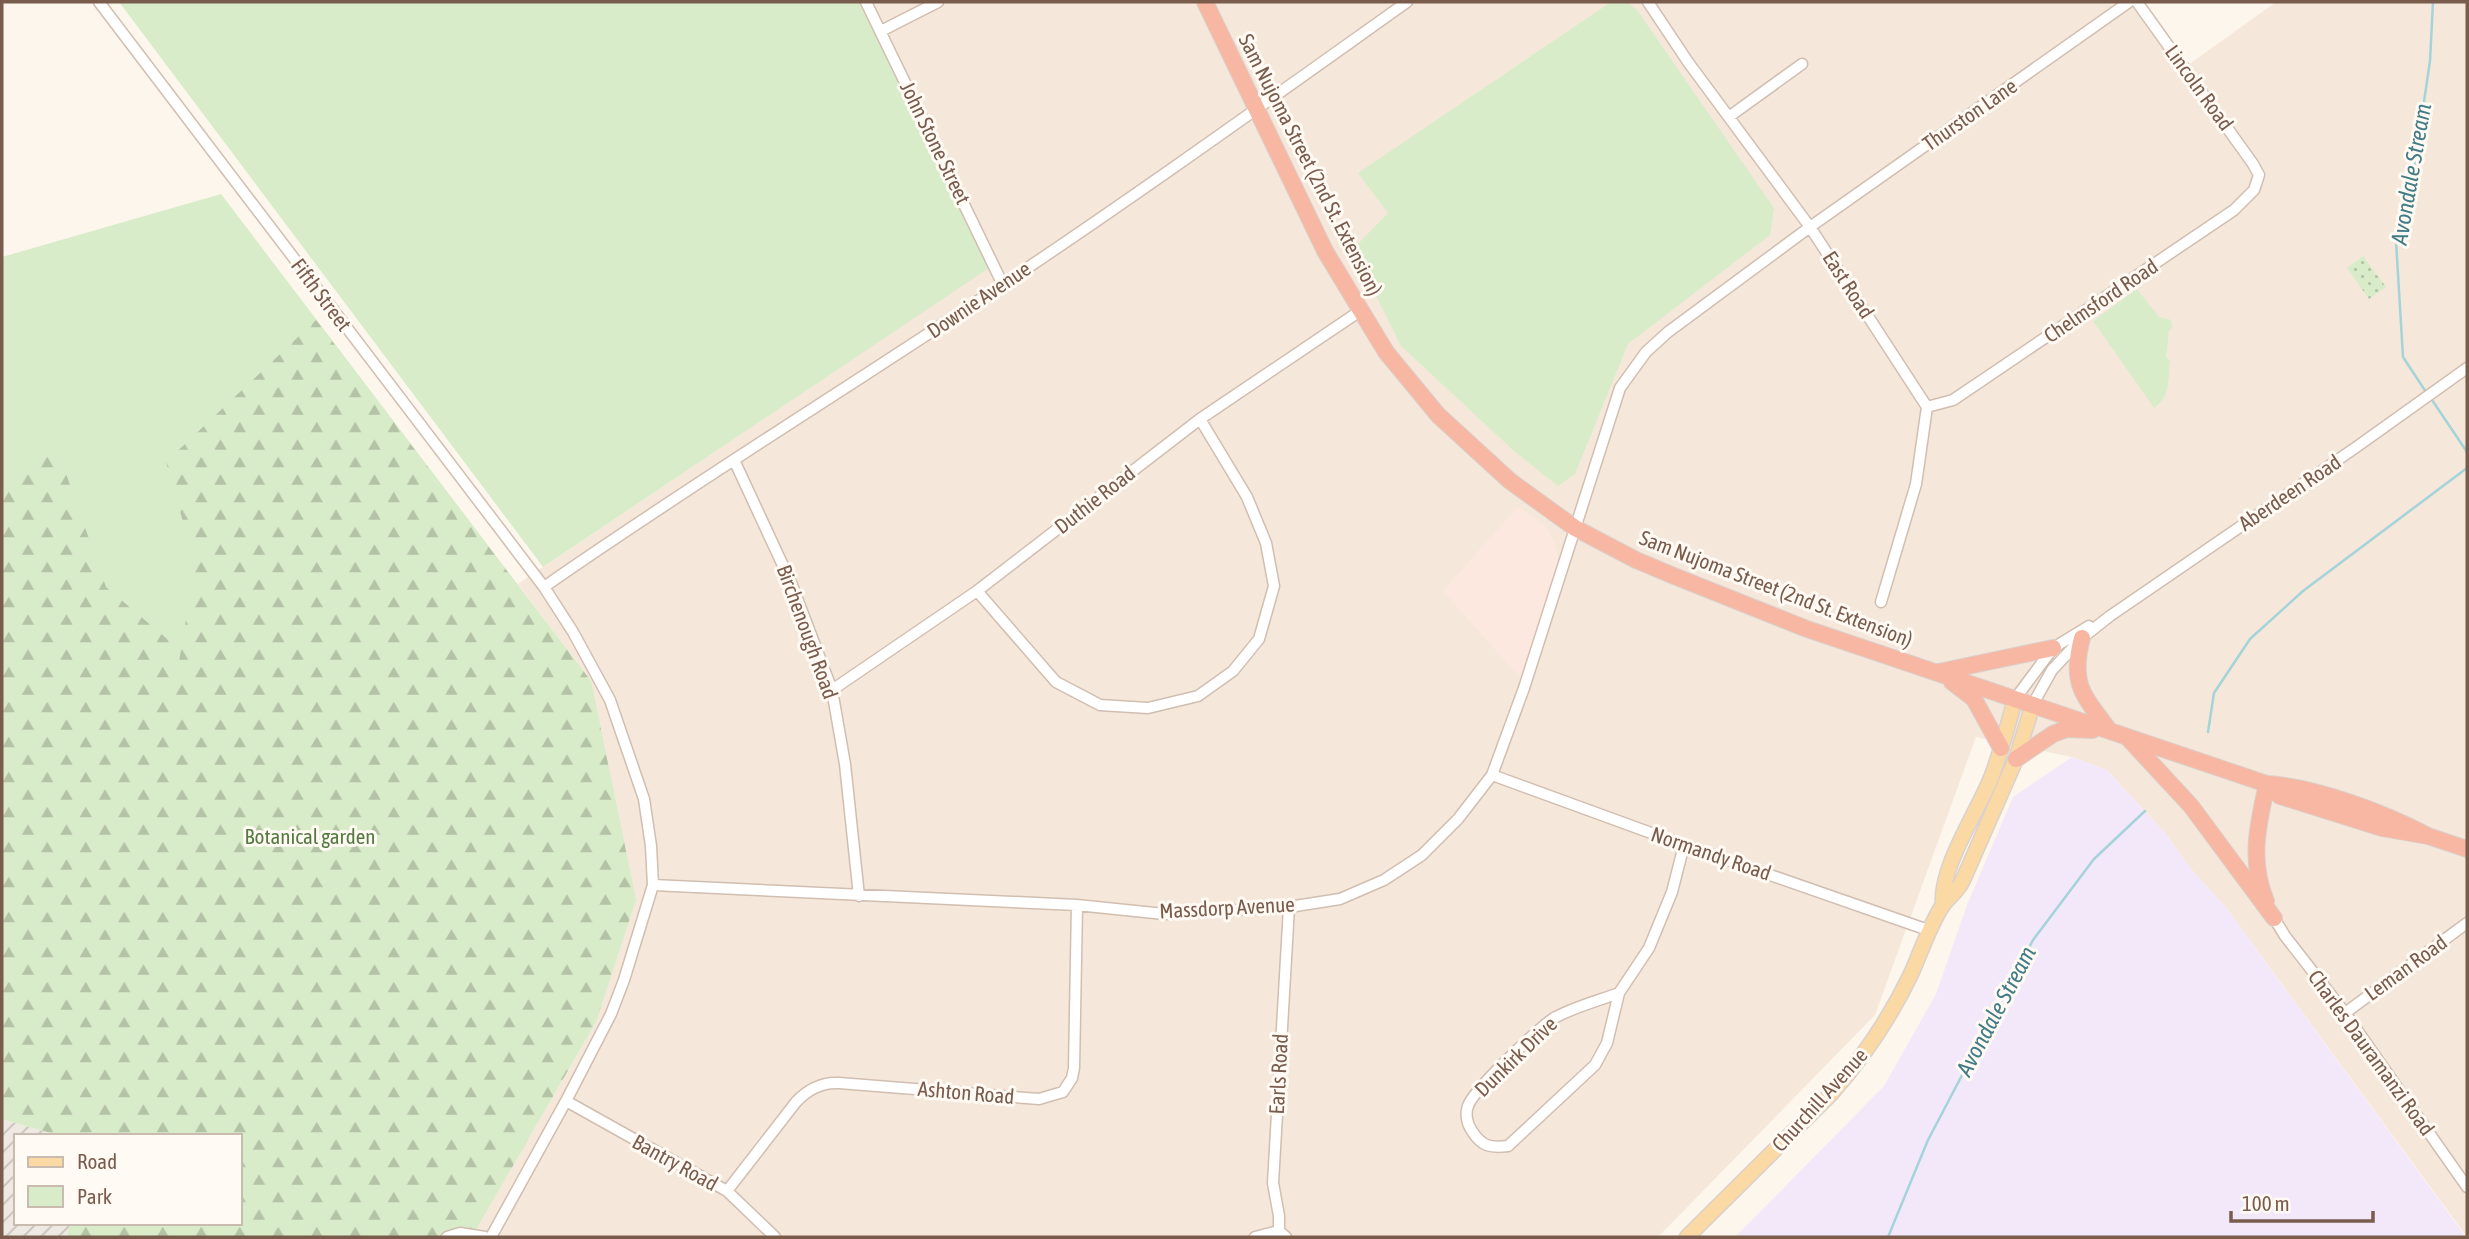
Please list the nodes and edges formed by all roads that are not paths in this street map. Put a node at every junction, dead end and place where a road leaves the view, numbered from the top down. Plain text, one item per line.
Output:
1 (99, 2) edge
2 (866, 2) edge
3 (938, 2) edge
4 (1205, 2) edge
5 (1407, 2) edge
6 (1648, 2) edge
7 (2129, 2) edge
8 (2137, 2) edge
9 (881, 31) junction
10 (1802, 64) dead end
11 (1257, 110) junction
12 (1730, 116) junction
13 (2259, 175) joint
14 (1810, 227) junction
15 (1003, 285) junction
16 (1360, 311) junction
17 (2463, 371) edge
18 (1927, 407) junction
19 (1200, 419) junction
20 (734, 460) junction
21 (1575, 528) junction
22 (544, 587) junction
23 (977, 591) junction
24 (1881, 602) dead end
25 (2110, 616) junction
26 (2082, 638) junction
27 (2053, 648) junction
28 (1938, 672) junction
29 (832, 690) junction
30 (2015, 699) junction
31 (2033, 704) junction
32 (2109, 730) junction
33 (2126, 736) junction
34 (2001, 748) junction
35 (2016, 759) junction
36 (1492, 775) junction
37 (2267, 784) junction
38 (1684, 845) junction
39 (2467, 849) edge
40 (653, 885) junction
41 (859, 896) junction
42 (1943, 904) junction
43 (1077, 905) junction
44 (1289, 907) junction
45 (2274, 918) junction
46 (2467, 923) edge
47 (1931, 930) junction
48 (1619, 993) junction
49 (2345, 1013) junction
50 (566, 1101) junction
51 (2466, 1181) edge
52 (727, 1191) junction
53 (1282, 1234) edge
54 (447, 1237) edge
55 (485, 1237) edge
56 (491, 1237) edge
57 (775, 1237) edge
58 (1255, 1237) edge
59 (1688, 1237) edge

1 - 22 street, Fifth Street
2 - 9 street, John Stone Street
3 - 9 street
4 - 11 highway, Sam Nujoma Street (2nd St. Extension)
5 - 11 street, Downie Avenue
6 - 12 street, East Road
7 - 14 street, Thurston Lane
8 - 13 street, Lincoln Road
9 - 15 street, John Stone Street
10 - 12 street
11 - 15 street, Downie Avenue
11 - 16 highway, Sam Nujoma Street (2nd St. Extension)
12 - 14 street, East Road
13 - 18 street, Chelmsford Road
14 - 18 street, East Road
14 - 21 street, Thurston Lane
15 - 20 street, Downie Avenue
16 - 19 street, Duthie Road
16 - 21 highway, Sam Nujoma Street (2nd St. Extension)
17 - 25 street, Aberdeen Road
18 - 24 street
19 - 23 street, Duthie Road
19 - 23 street
20 - 22 street, Downie Avenue
20 - 29 street, Birchenough Road
21 - 28 highway, Sam Nujoma Street (2nd St. Extension)
21 - 36 street, Massdorp Avenue
22 - 40 street, Fifth Street
23 - 29 street, Duthie Road
25 - 26 street, Aberdeen Road
25 - 27 street, Aberdeen Road
26 - 31 street, Aberdeen Road
26 - 32 highway
27 - 28 highway
27 - 30 street, Aberdeen Road
28 - 30 highway, Sam Nujoma Street (2nd St. Extension)
28 - 34 highway
29 - 41 street, Birchenough Road
30 - 31 highway, Sam Nujoma Street (2nd St. Extension)
30 - 34 main road, Churchill Avenue
31 - 32 highway, Sam Nujoma Street (2nd St. Extension)
31 - 35 main road, Churchill Avenue
32 - 33 highway, Sam Nujoma Street (2nd St. Extension)
32 - 35 highway
33 - 37 highway, Sam Nujoma Street (2nd St. Extension)
33 - 45 highway
34 - 42 main road, Churchill Avenue
35 - 42 main road, Churchill Avenue
36 - 38 street, Normandy Road
36 - 44 street, Massdorp Avenue
37 - 39 highway, Sam Nujoma Street (2nd St. Extension)
37 - 45 highway
38 - 47 street, Normandy Road
38 - 48 street, Dunkirk Drive
40 - 41 street, Massdorp Avenue
40 - 50 street
41 - 43 street, Massdorp Avenue
42 - 47 main road, Churchill Avenue
43 - 44 street, Massdorp Avenue
43 - 52 street, Ashton Road
44 - 53 street, Earls Road
45 - 49 street, Charles Dauramanzi Road
46 - 49 street, Leman Road
47 - 59 main road, Churchill Avenue
48 - 48 street, Dunkirk Drive
49 - 51 street, Charles Dauramanzi Road
50 - 52 street, Bantry Road
50 - 56 street
52 - 57 street, Bantry Road
53 - 58 street
54 - 55 street

